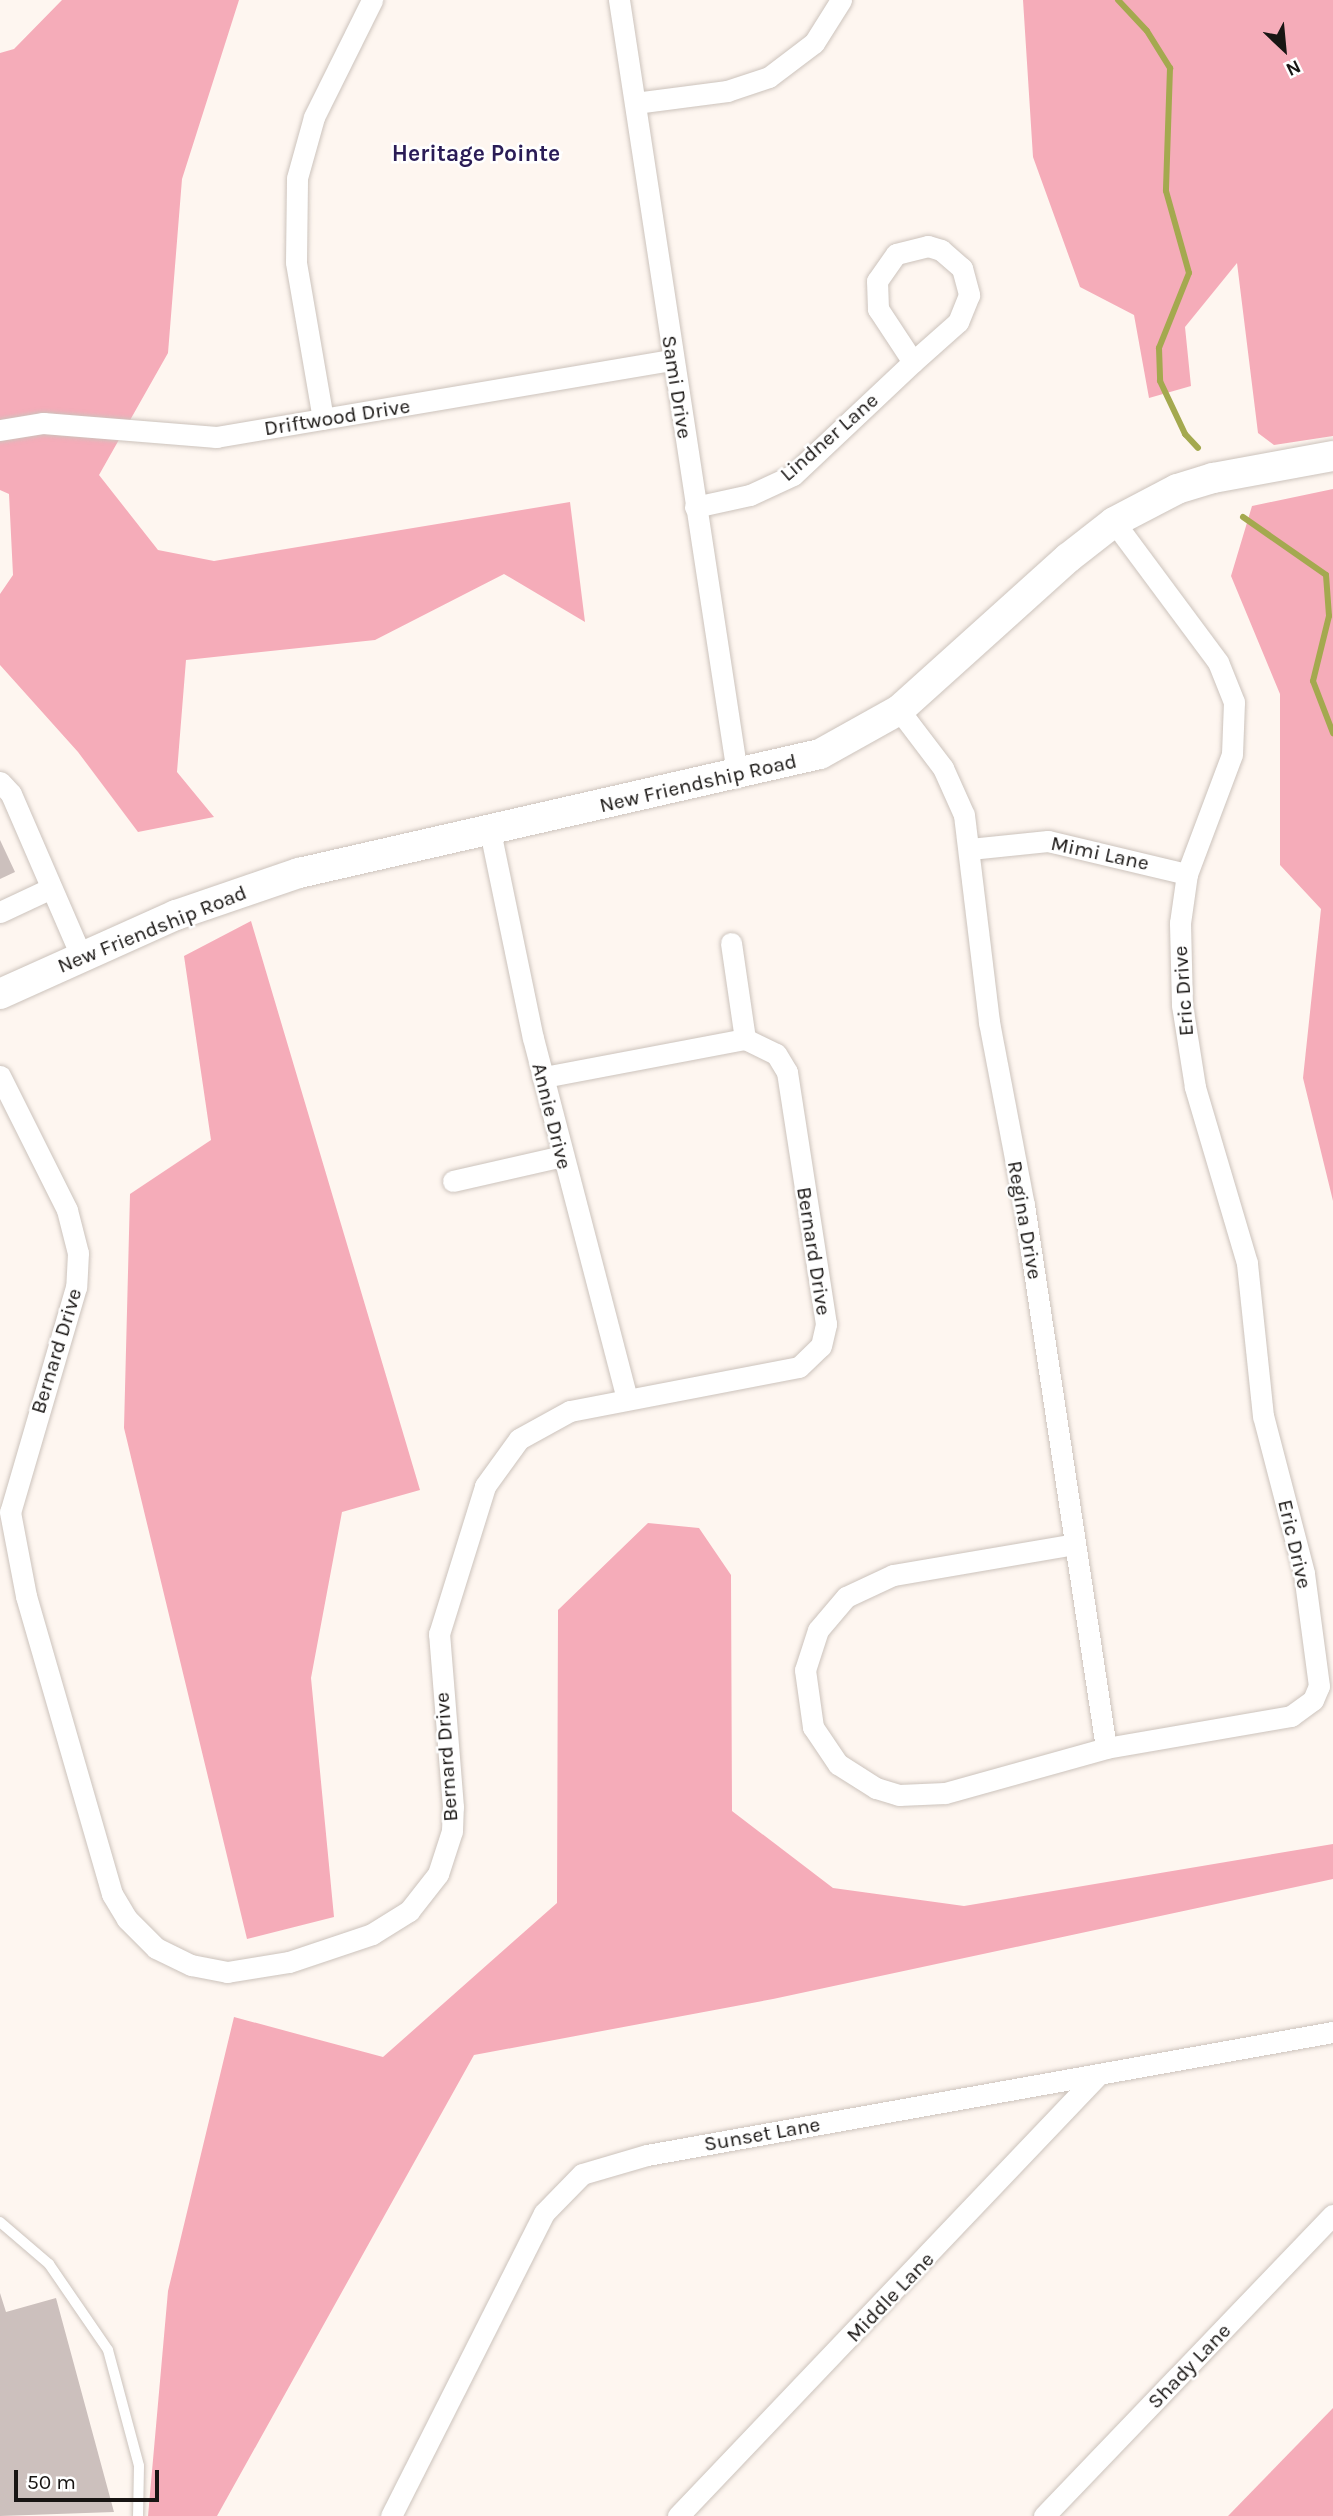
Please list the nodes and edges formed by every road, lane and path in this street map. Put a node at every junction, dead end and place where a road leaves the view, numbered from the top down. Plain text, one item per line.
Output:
1 (373, 0) edge
2 (619, 0) edge
3 (841, 0) edge
4 (635, 103) junction
5 (672, 360) junction
6 (913, 362) junction
7 (323, 419) junction
8 (0, 430) edge
9 (1333, 456) edge
10 (695, 506) junction
11 (1114, 522) junction
12 (899, 710) junction
13 (737, 773) junction
14 (0, 782) edge
15 (489, 831) junction
16 (970, 849) junction
17 (1187, 874) junction
18 (51, 888) junction
19 (0, 912) edge
20 (731, 943) dead end
21 (81, 956) junction
22 (0, 994) edge
23 (745, 1039) junction
24 (0, 1076) edge
25 (543, 1077) junction
26 (562, 1156) junction
27 (453, 1181) dead end
28 (627, 1398) junction
29 (1075, 1544) junction
30 (1106, 1748) junction
31 (1333, 2032) edge
32 (1098, 2075) junction
33 (1333, 2215) edge
34 (0, 2222) edge
35 (138, 2516) edge
36 (391, 2516) edge
37 (678, 2516) edge
38 (1044, 2516) edge

1 - 7 street
2 - 4 street, Sami Drive
3 - 4 street
4 - 5 street, Sami Drive
5 - 7 street, Driftwood Drive
5 - 10 street, Sami Drive
6 - 6 street, Lindner Lane
6 - 10 street, Lindner Lane
7 - 8 street, Driftwood Drive
9 - 11 street, New Friendship Road
10 - 13 street, Sami Drive
11 - 12 street, New Friendship Road
11 - 17 street, Eric Drive
12 - 13 street, New Friendship Road
12 - 16 street, Regina Drive
13 - 15 street, New Friendship Road
14 - 18 street
15 - 21 street, New Friendship Road
15 - 25 street, Annie Drive
16 - 17 street, Mimi Lane
16 - 29 street, Regina Drive
17 - 30 street, Eric Drive
18 - 19 street
18 - 21 street
20 - 23 street
21 - 22 street, New Friendship Road
23 - 25 street
23 - 28 street, Bernard Drive
24 - 28 street, Bernard Drive
25 - 26 street, Annie Drive
26 - 27 street
26 - 28 street, Annie Drive
29 - 30 street, Regina Drive
29 - 30 street, Eric Drive
31 - 32 street, Sunset Lane
32 - 36 street, Sunset Lane
32 - 37 street, Middle Lane
33 - 38 street, Shady Lane
34 - 35 lane

